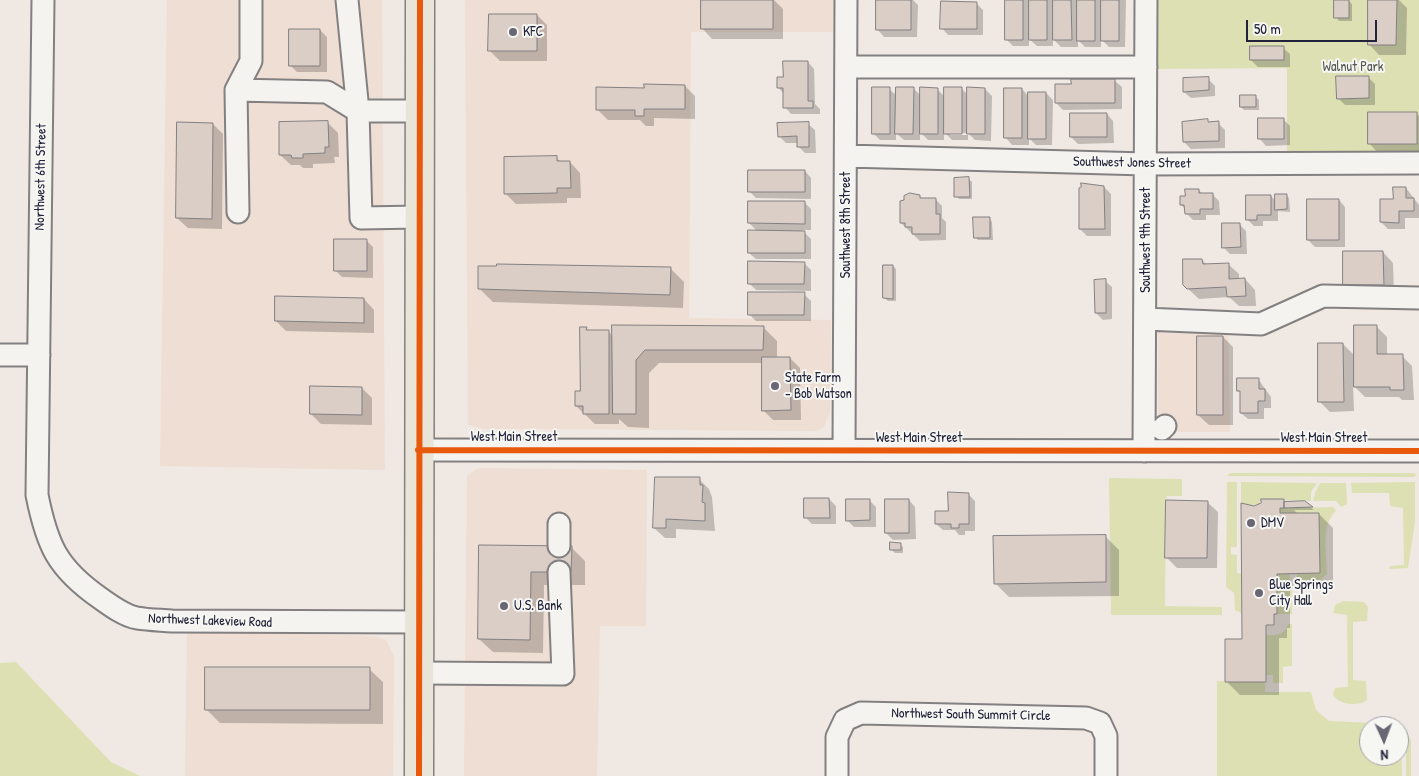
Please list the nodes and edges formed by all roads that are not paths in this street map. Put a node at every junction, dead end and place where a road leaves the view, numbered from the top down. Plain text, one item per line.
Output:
1 (44, 0) edge
2 (251, 0) edge
3 (347, 0) edge
4 (420, 0) edge
5 (846, 0) edge
6 (1146, 0) edge
7 (846, 66) junction
8 (1146, 67) junction
9 (236, 90) junction
10 (358, 111) junction
11 (420, 111) junction
12 (846, 156) junction
13 (1419, 163) edge
14 (1146, 164) junction
15 (238, 212) dead end
16 (419, 217) junction
17 (1419, 298) edge
18 (1145, 319) junction
19 (0, 354) edge
20 (39, 355) junction
21 (418, 450) junction
22 (844, 450) junction
23 (1144, 450) junction
24 (1419, 451) edge
25 (559, 524) dead end
26 (559, 546) dead end
27 (559, 572) dead end
28 (421, 622) junction
29 (421, 673) junction
30 (419, 776) edge
31 (837, 776) edge
32 (1106, 776) edge

1 - 20 street, Northwest 6th Street
2 - 9 street
3 - 10 street
4 - 11 main road
5 - 7 street, Southwest 8th Street
6 - 8 street, Southwest 9th Street
7 - 8 street
7 - 12 street, Southwest 8th Street
8 - 14 street, Southwest 9th Street
9 - 10 street
9 - 15 street
10 - 11 street
10 - 16 street
11 - 16 main road
12 - 14 street, Southwest Jones Street
12 - 22 street, Southwest 8th Street
13 - 14 street, Southwest Jones Street
14 - 18 street, Southwest 9th Street
16 - 21 main road
17 - 18 street
18 - 23 street, Southwest 9th Street
19 - 20 street
20 - 28 street, Northwest Lakeview Road
21 - 22 street, West Main Street
21 - 28 main road
22 - 23 street, West Main Street
23 - 24 street, West Main Street
25 - 26 street
27 - 29 street
28 - 29 main road
29 - 30 main road
31 - 32 street, Northwest South Summit Circle

